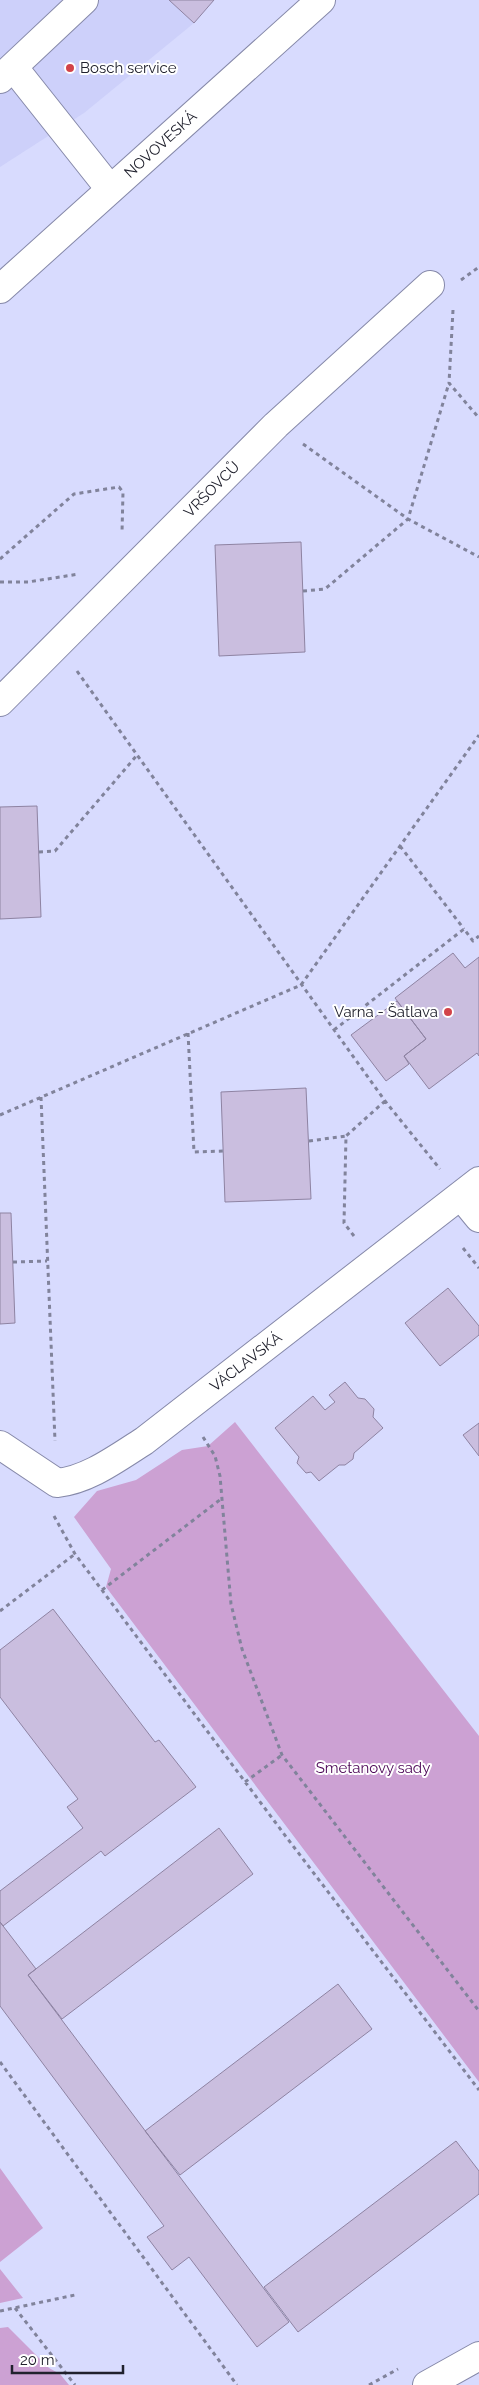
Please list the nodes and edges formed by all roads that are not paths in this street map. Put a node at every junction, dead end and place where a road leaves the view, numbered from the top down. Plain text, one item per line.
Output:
1 (84, 0) edge
2 (321, 0) edge
3 (7, 74) edge
4 (110, 189) junction
5 (442, 285) road end
6 (0, 289) edge
7 (0, 702) edge
8 (470, 1188) edge
9 (479, 1218) edge
10 (0, 1445) edge
11 (479, 2356) edge
12 (427, 2385) edge

1 - 3 street
2 - 4 street, NOVOVESKÁ
3 - 4 street
4 - 6 street, NOVOVESKÁ
5 - 7 street, VRŠOVCŮ
8 - 9 street
8 - 10 street, VÁCLAVSKÁ
11 - 12 street

